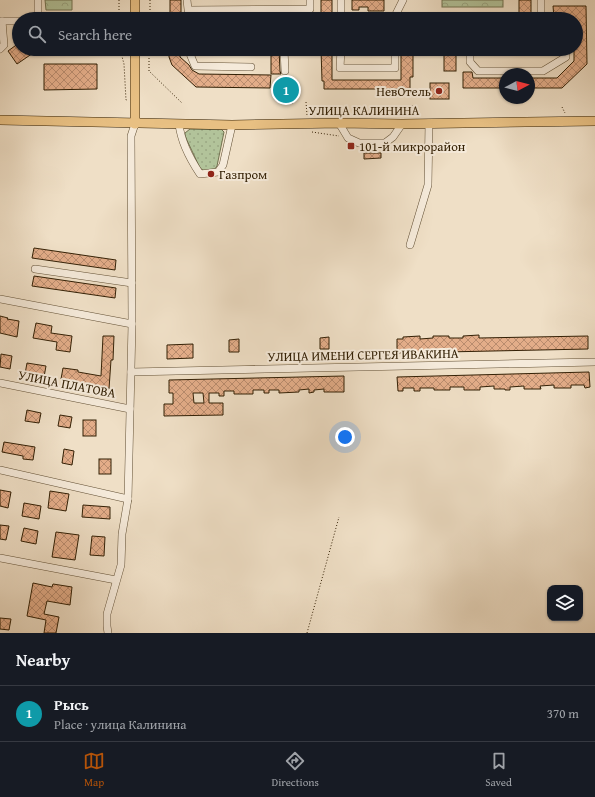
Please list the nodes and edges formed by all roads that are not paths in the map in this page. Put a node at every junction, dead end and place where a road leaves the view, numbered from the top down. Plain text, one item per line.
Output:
1 (38, 0) edge
2 (135, 0) edge
3 (187, 0) edge
4 (310, 0) edge
5 (341, 0) edge
6 (404, 0) edge
7 (541, 0) edge
8 (189, 10) joint
9 (284, 10) joint
10 (38, 12) edge
11 (135, 12) edge
12 (341, 12) edge
13 (398, 12) edge
14 (541, 12) edge
15 (1, 21) edge
16 (12, 21) edge
17 (0, 49) edge
18 (135, 56) edge
19 (191, 56) edge
20 (284, 56) edge
21 (341, 56) edge
22 (395, 56) edge
23 (470, 56) edge
24 (566, 56) edge
25 (251, 67) dead end
26 (285, 71) dead end
27 (0, 120) edge
28 (595, 121) edge
29 (339, 123) junction
30 (429, 123) junction
31 (135, 124) junction
32 (179, 124) junction
33 (402, 124) junction
34 (232, 125) junction
35 (410, 245) dead end
36 (35, 269) dead end
37 (132, 283) junction
38 (0, 299) edge
39 (132, 324) junction
40 (595, 362) edge
41 (131, 372) junction
42 (0, 383) edge
43 (130, 409) junction
44 (0, 470) edge
45 (128, 499) junction
46 (0, 558) edge
47 (116, 580) junction
48 (108, 633) edge

1 - 10 street
2 - 11 main road
3 - 8 street
4 - 9 street
5 - 12 street
6 - 13 street
7 - 14 street
8 - 9 street
15 - 16 street
15 - 17 street
18 - 31 main road
19 - 25 street
20 - 26 street
21 - 22 street
23 - 24 street
27 - 31 main road, УЛИЦА КАЛИНИНА
28 - 30 main road, УЛИЦА КАЛИНИНА
29 - 33 main road, УЛИЦА КАЛИНИНА
29 - 33 street
29 - 34 main road, УЛИЦА КАЛИНИНА
30 - 33 main road, УЛИЦА КАЛИНИНА
30 - 35 street
31 - 32 main road, УЛИЦА КАЛИНИНА
31 - 37 street
32 - 34 main road, УЛИЦА КАЛИНИНА
32 - 34 street
36 - 37 street
37 - 39 street
38 - 39 street
39 - 41 street
40 - 41 street, УЛИЦА ИМЕНИ СЕРГЕЯ ИВАКИНА
41 - 43 street
42 - 43 street, УЛИЦА ПЛАТОВА
43 - 45 street
44 - 45 street
45 - 47 street
46 - 47 street
47 - 48 street

